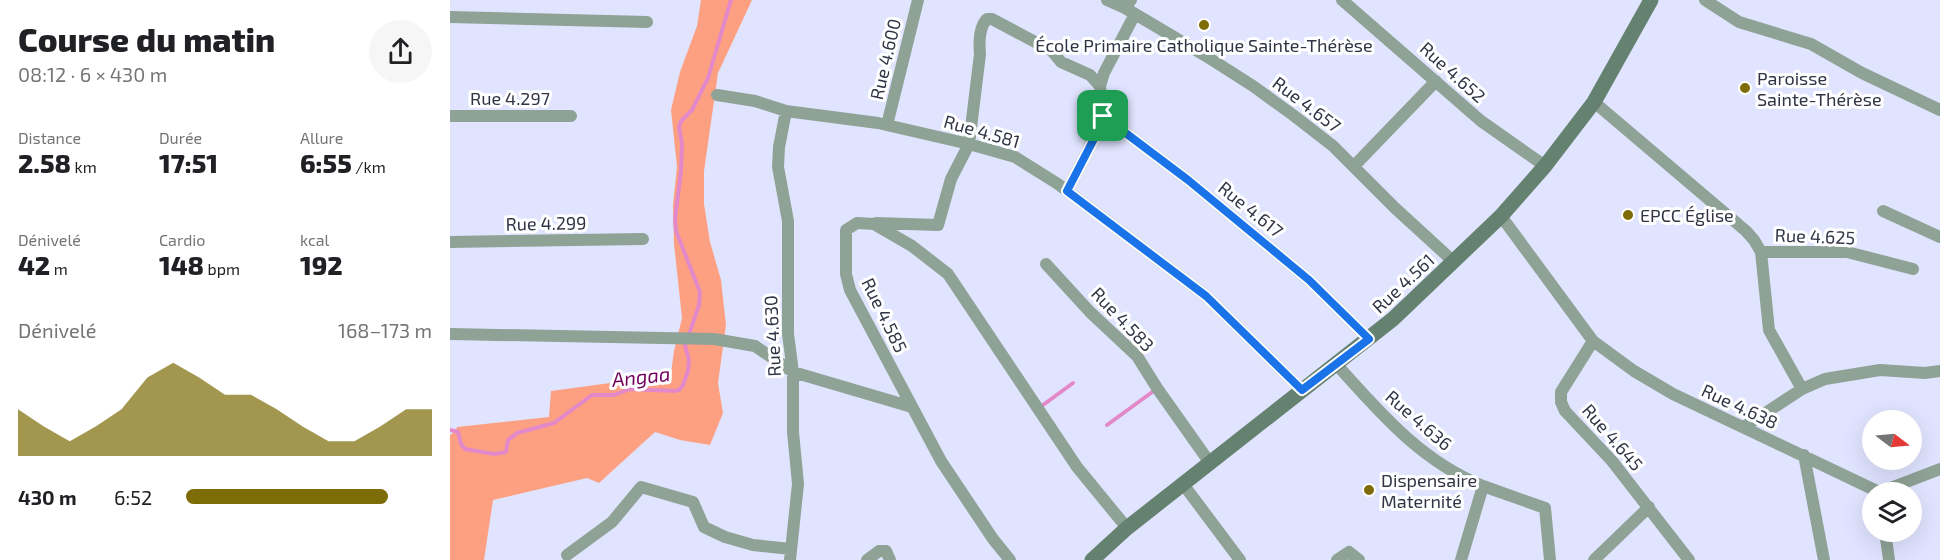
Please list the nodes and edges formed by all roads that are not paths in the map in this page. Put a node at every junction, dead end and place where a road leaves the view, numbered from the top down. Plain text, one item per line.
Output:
1 (918, 0) edge
2 (1107, 0) edge
3 (1342, 0) edge
4 (1651, 0) edge
5 (1705, 0) edge
6 (1130, 8) edge
7 (450, 17) edge
8 (647, 22) dead end
9 (1436, 81) junction
10 (1100, 86) junction
11 (717, 94) dead end
12 (1594, 102) junction
13 (1940, 110) edge
14 (786, 111) junction
15 (450, 116) edge
16 (571, 116) dead end
17 (1103, 116) junction
18 (887, 125) junction
19 (969, 144) junction
20 (1354, 166) junction
21 (1545, 166) junction
22 (1067, 191) junction
23 (1883, 212) dead end
24 (1501, 216) junction
25 (874, 224) junction
26 (1940, 237) edge
27 (643, 239) dead end
28 (450, 242) edge
29 (1761, 252) junction
30 (1454, 262) junction
31 (1046, 264) dead end
32 (1913, 269) dead end
33 (450, 334) edge
34 (1369, 339) junction
35 (1593, 341) junction
36 (1337, 365) junction
37 (1940, 371) edge
38 (793, 372) junction
39 (1802, 389) junction
40 (1302, 390) junction
41 (912, 407) junction
42 (1744, 427) junction
43 (1804, 456) junction
44 (1210, 463) junction
45 (1940, 469) edge
46 (1906, 482) edge
47 (1183, 484) junction
48 (1862, 484) edge
49 (1483, 486) junction
50 (1649, 507) junction
51 (1127, 528) junction
52 (1887, 542) edge
53 (790, 554) edge
54 (567, 555) dead end
55 (1094, 559) edge
56 (867, 560) edge
57 (890, 560) edge
58 (1010, 560) edge
59 (1240, 560) edge
60 (1337, 560) edge
61 (1359, 560) edge
62 (1461, 560) edge
63 (1550, 560) edge
64 (1594, 560) edge
65 (1689, 560) edge
66 (1824, 560) edge
67 (1889, 560) edge

1 - 18 street, Rue 4.600
2 - 6 street, Rue 4.657
3 - 9 street, Rue 4.652
4 - 12 main road, Rue 4.561
5 - 13 street
6 - 10 street
6 - 20 street, Rue 4.657
7 - 8 street
9 - 20 street
9 - 21 street, Rue 4.652
10 - 17 street
10 - 19 street
11 - 14 street, Rue 4.581
12 - 21 main road, Rue 4.561
12 - 29 street, Rue 4.625
14 - 18 street, Rue 4.581
14 - 38 street, Rue 4.630
15 - 16 street, Rue 4.297
17 - 22 street
17 - 34 street, Rue 4.617
18 - 19 street, Rue 4.581
19 - 22 street, Rue 4.581
19 - 25 street
20 - 30 street, Rue 4.657
21 - 24 main road, Rue 4.561
22 - 40 street, Rue 4.581
23 - 26 street
24 - 30 main road, Rue 4.561
24 - 35 street
25 - 41 street, Rue 4.585
25 - 51 street
27 - 28 street, Rue 4.299
29 - 32 street, Rue 4.625
29 - 39 street
30 - 34 main road, Rue 4.561
31 - 44 street, Rue 4.583
33 - 38 street
34 - 36 main road, Rue 4.561
35 - 42 street, Rue 4.638
35 - 50 street, Rue 4.645
36 - 40 main road, Rue 4.561
36 - 49 street, Rue 4.636
37 - 39 street
38 - 41 street
38 - 53 street, Rue 4.630
39 - 42 street
40 - 44 main road, Rue 4.561
41 - 58 street, Rue 4.585
42 - 43 street, Rue 4.638
43 - 48 street, Rue 4.638
43 - 66 street
44 - 47 main road, Rue 4.561
45 - 46 street, Rue 4.638
47 - 51 main road, Rue 4.561
47 - 59 street
49 - 62 street
49 - 63 street, Rue 4.636
50 - 64 street
50 - 65 street, Rue 4.645
51 - 55 main road, Rue 4.561
52 - 67 street
53 - 54 street
56 - 57 street
60 - 61 street

